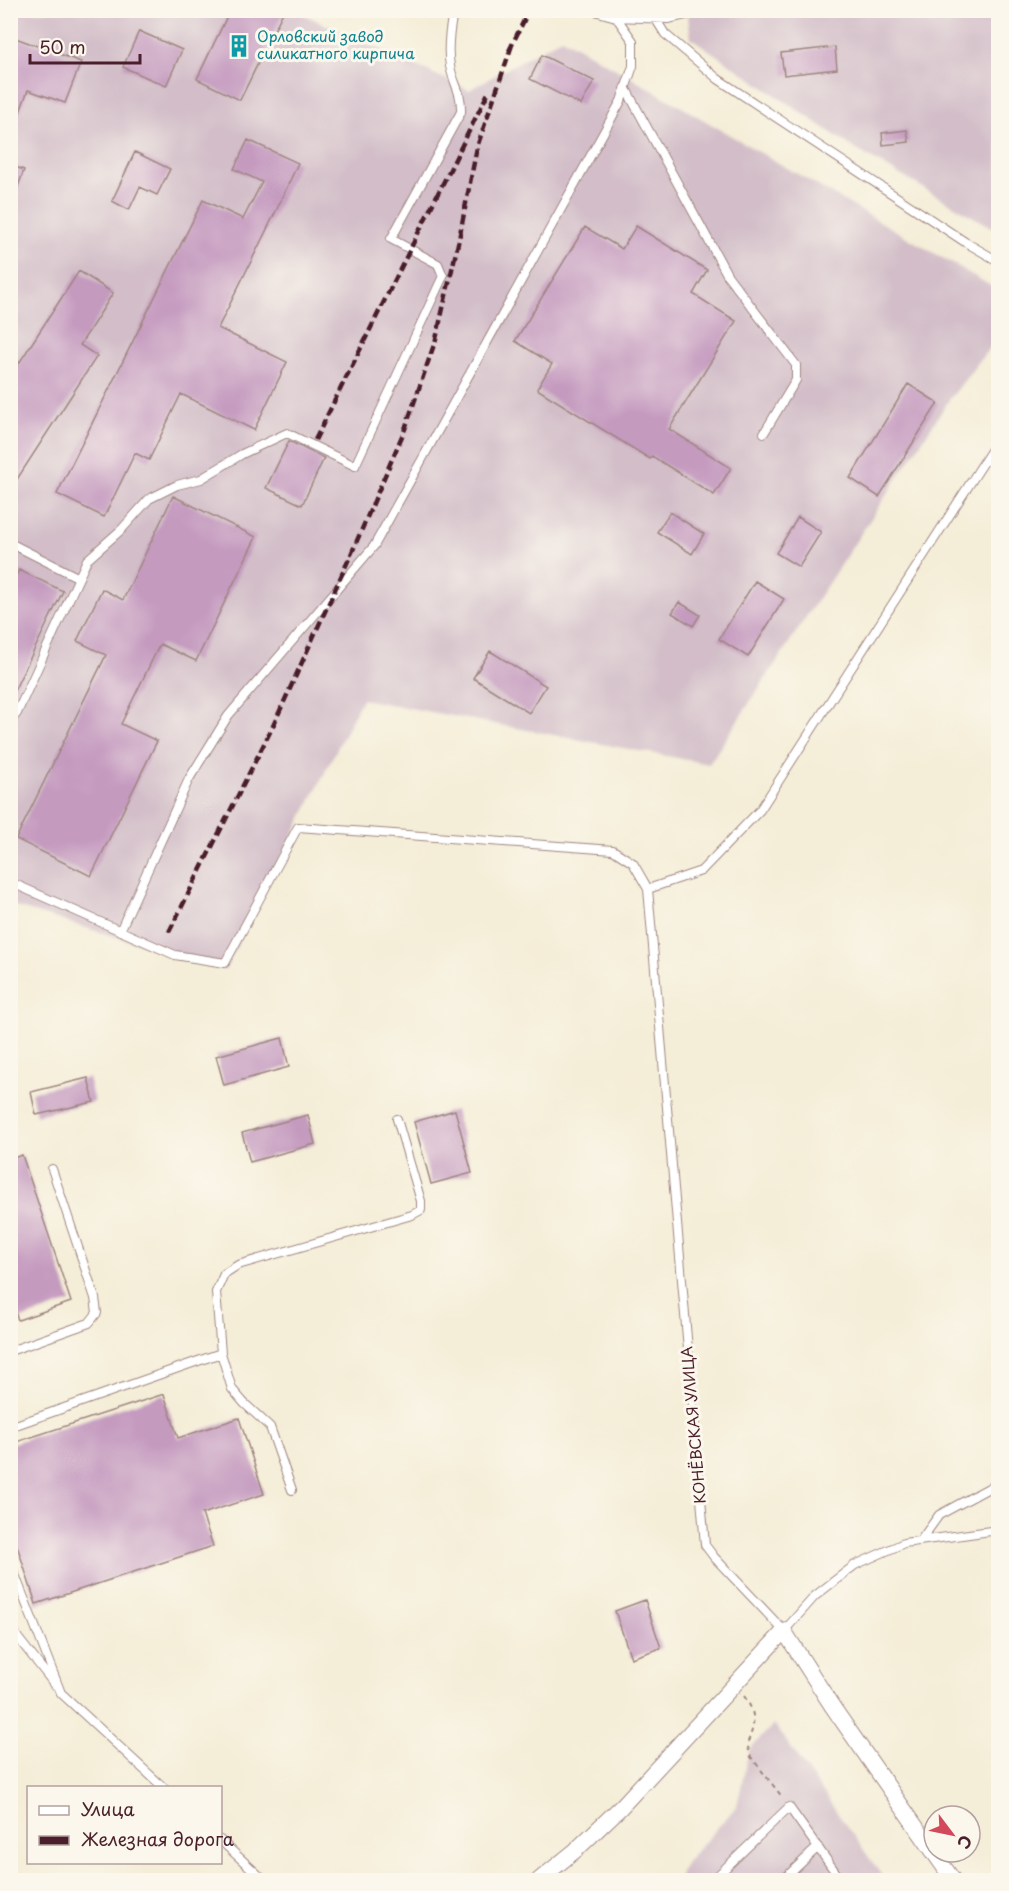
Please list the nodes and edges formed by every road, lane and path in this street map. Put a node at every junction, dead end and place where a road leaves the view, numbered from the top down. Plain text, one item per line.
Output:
1 (441, 10) edge
2 (463, 10) edge
3 (591, 10) edge
4 (708, 10) edge
5 (616, 17) junction
6 (452, 18) junction
7 (655, 18) junction
8 (626, 87) junction
9 (999, 261) edge
10 (764, 433) dead end
11 (999, 440) edge
12 (10, 547) edge
13 (79, 578) junction
14 (10, 722) edge
15 (10, 882) edge
16 (648, 889) junction
17 (120, 931) junction
18 (397, 1119) dead end
19 (52, 1169) dead end
20 (10, 1351) edge
21 (220, 1353) junction
22 (10, 1427) edge
23 (999, 1483) edge
24 (292, 1490) dead end
25 (999, 1530) edge
26 (921, 1540) junction
27 (10, 1562) edge
28 (10, 1624) edge
29 (784, 1631) junction
30 (735, 1685) junction
31 (61, 1693) junction
32 (162, 1786) edge
33 (789, 1807) junction
34 (222, 1842) edge
35 (818, 1847) junction
36 (264, 1881) edge
37 (539, 1881) edge
38 (713, 1881) edge
39 (783, 1881) edge
40 (841, 1881) edge
41 (953, 1881) edge

1 - 6 lane
2 - 6 lane
3 - 5 lane
4 - 7 lane
5 - 7 lane
5 - 8 lane
6 - 13 lane
7 - 9 lane
8 - 10 lane
8 - 17 lane
11 - 16 lane
12 - 13 lane
13 - 14 lane
15 - 17 lane
16 - 17 lane
16 - 29 lane, КОНЁВСКАЯ УЛИЦА
18 - 21 lane
19 - 20 lane
21 - 22 lane
21 - 24 lane
23 - 26 lane
25 - 26 lane
26 - 29 lane
27 - 31 lane
28 - 31 lane
29 - 30 street
29 - 41 street, КОНЁВСКАЯ УЛИЦА
30 - 33 path
30 - 37 street
31 - 32 lane
33 - 35 lane
33 - 38 lane
34 - 36 lane
35 - 39 lane
35 - 40 lane

